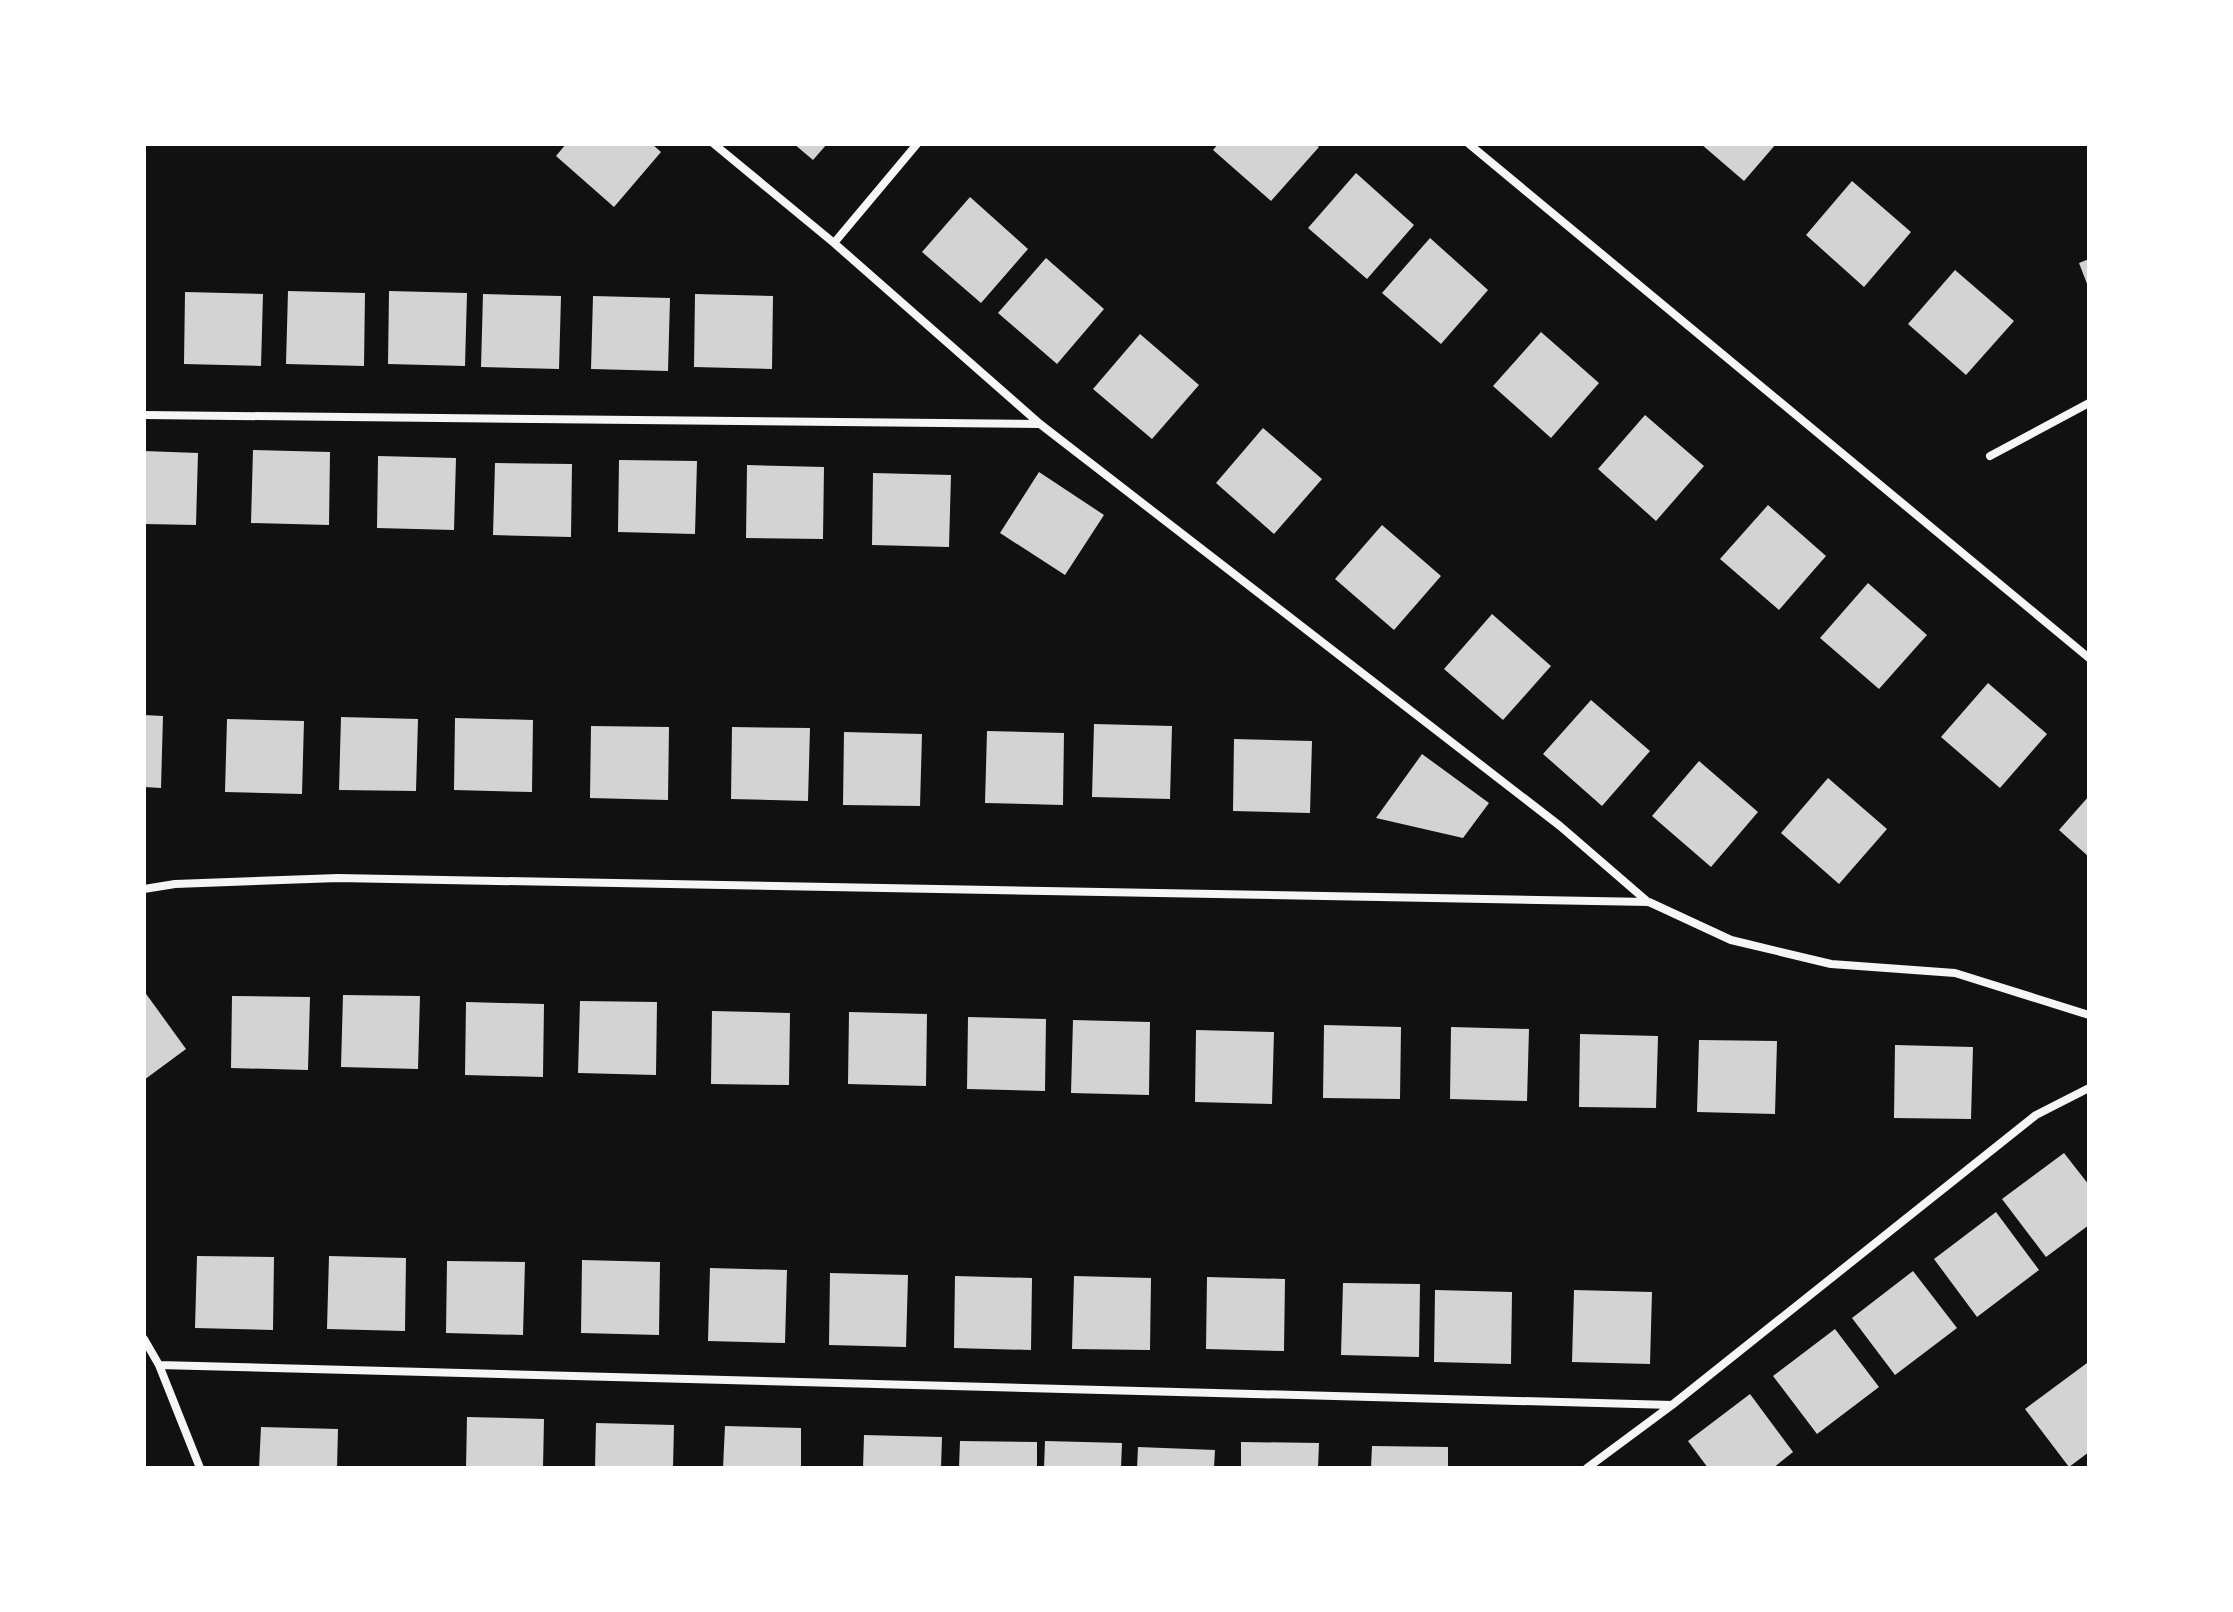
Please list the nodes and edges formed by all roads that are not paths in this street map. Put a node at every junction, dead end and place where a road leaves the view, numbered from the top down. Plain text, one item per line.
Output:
1 (714, 144) edge
2 (917, 144) edge
3 (1469, 144) edge
4 (834, 243) junction
5 (2089, 403) edge
6 (144, 415) edge
7 (1040, 424) junction
8 (1990, 456) dead end
9 (2089, 658) edge
10 (144, 889) edge
11 (1649, 902) junction
12 (2089, 1015) edge
13 (2089, 1088) edge
14 (144, 1339) edge
15 (159, 1365) junction
16 (1672, 1405) junction
17 (200, 1468) edge
18 (1587, 1468) edge

1 - 4 street
2 - 4 street
3 - 9 street
4 - 7 street
5 - 8 street
6 - 7 street
7 - 11 street
10 - 11 street
11 - 12 street
13 - 16 street
14 - 15 street
15 - 16 street
15 - 17 street
16 - 18 street

